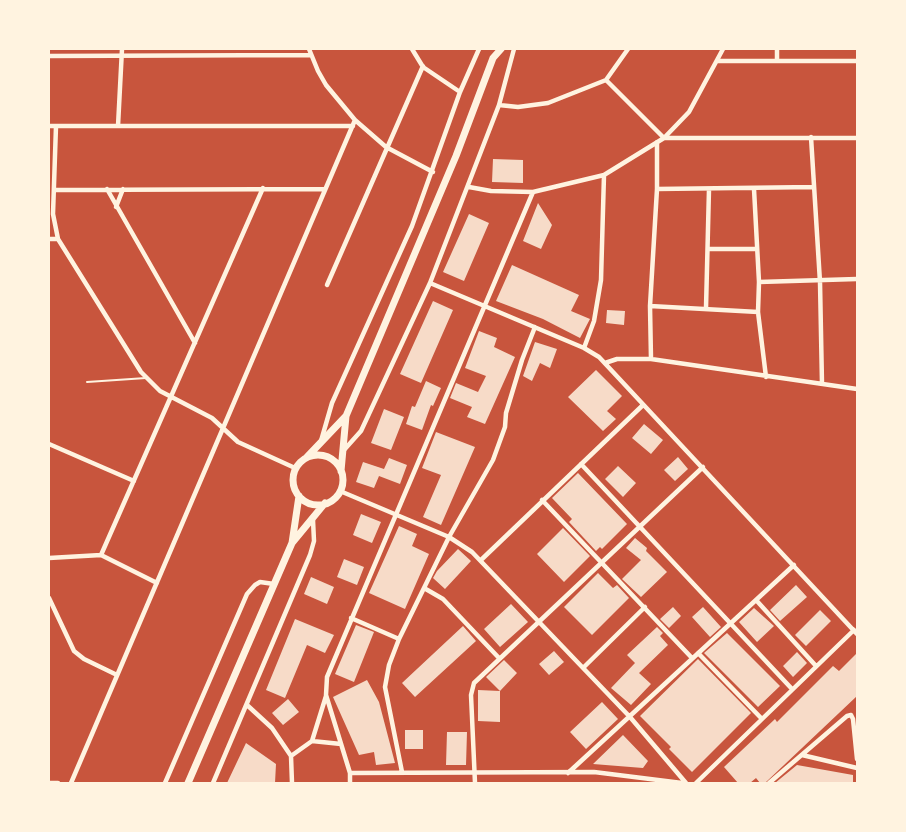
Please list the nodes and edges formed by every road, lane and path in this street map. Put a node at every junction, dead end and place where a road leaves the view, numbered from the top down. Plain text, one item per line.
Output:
1 (122, 49) edge
2 (309, 49) edge
3 (412, 49) edge
4 (479, 49) edge
5 (493, 49) edge
6 (502, 49) edge
7 (514, 49) edge
8 (628, 49) edge
9 (723, 49) edge
10 (777, 49) edge
11 (310, 55) junction
12 (49, 56) edge
13 (122, 57) junction
14 (493, 58) junction
15 (718, 61) junction
16 (777, 61) junction
17 (857, 61) edge
18 (422, 66) junction
19 (606, 80) junction
20 (460, 92) junction
21 (499, 105) junction
22 (355, 120) junction
23 (49, 126) edge
24 (56, 126) junction
25 (118, 126) junction
26 (353, 126) junction
27 (811, 137) junction
28 (664, 138) junction
29 (857, 138) edge
30 (657, 142) junction
31 (386, 147) junction
32 (433, 172) junction
33 (604, 175) junction
34 (469, 187) junction
35 (814, 187) junction
36 (263, 188) junction
37 (107, 189) junction
38 (123, 189) junction
39 (324, 189) junction
40 (657, 189) junction
41 (710, 189) junction
42 (754, 189) junction
43 (54, 190) junction
44 (533, 192) junction
45 (116, 207) junction
46 (49, 239) edge
47 (58, 240) junction
48 (708, 249) junction
49 (757, 249) junction
50 (857, 279) edge
51 (759, 282) junction
52 (820, 282) junction
53 (430, 283) junction
54 (327, 285) dead end
55 (650, 306) junction
56 (486, 307) junction
57 (706, 308) junction
58 (758, 312) junction
59 (535, 327) junction
60 (195, 344) junction
61 (584, 348) junction
62 (651, 359) junction
63 (605, 363) junction
64 (766, 377) junction
65 (146, 378) junction
66 (87, 382) dead end
67 (822, 384) junction
68 (857, 389) edge
69 (171, 398) junction
70 (643, 405) junction
71 (346, 416) junction
72 (223, 429) junction
73 (320, 440) junction
74 (49, 444) edge
75 (344, 450) junction
76 (307, 457) junction
77 (581, 464) junction
78 (702, 467) junction
79 (295, 468) junction
80 (341, 471) junction
81 (134, 481) junction
82 (340, 491) junction
83 (298, 496) junction
84 (542, 500) junction
85 (325, 504) junction
86 (396, 515) junction
87 (313, 520) junction
88 (638, 526) junction
89 (449, 537) junction
90 (292, 544) junction
91 (101, 555) junction
92 (49, 558) edge
93 (481, 560) junction
94 (602, 561) junction
95 (794, 565) junction
96 (156, 583) junction
97 (274, 584) junction
98 (424, 588) junction
99 (49, 598) edge
100 (756, 600) junction
101 (645, 608) junction
102 (351, 618) junction
103 (540, 620) junction
104 (731, 622) junction
105 (856, 632) edge
106 (399, 639) junction
107 (698, 653) junction
108 (500, 658) junction
109 (692, 658) junction
110 (816, 666) junction
111 (584, 667) junction
112 (117, 675) junction
113 (792, 689) junction
114 (326, 695) junction
115 (247, 704) junction
116 (630, 716) junction
117 (762, 719) junction
118 (312, 741) junction
119 (341, 744) junction
120 (802, 755) junction
121 (291, 756) junction
122 (857, 758) edge
123 (857, 768) edge
124 (402, 772) junction
125 (475, 772) junction
126 (350, 773) junction
127 (568, 773) junction
128 (49, 783) edge
129 (58, 783) edge
130 (71, 783) edge
131 (165, 783) edge
132 (188, 783) edge
133 (213, 783) edge
134 (292, 783) edge
135 (350, 783) edge
136 (475, 783) edge
137 (682, 783) edge
138 (686, 783) edge
139 (696, 783) edge
140 (769, 783) edge

1 - 13 street
2 - 11 street
3 - 18 street
4 - 20 street
5 - 14 main road
6 - 14 main road
7 - 21 street
8 - 19 street
9 - 15 street
10 - 16 street
11 - 13 street
11 - 22 street
12 - 13 street
13 - 25 street
14 - 71 main road
15 - 16 street
15 - 28 street
16 - 17 street
18 - 20 street
18 - 31 street
19 - 21 street
19 - 28 street
20 - 32 street
21 - 34 street
22 - 26 street
22 - 31 street
23 - 24 street
24 - 25 street
24 - 43 street
25 - 26 street
26 - 39 street
27 - 28 street
27 - 29 street
27 - 35 street
28 - 30 street
30 - 33 street
30 - 40 street
31 - 32 street
31 - 54 street
32 - 73 street
33 - 44 street
33 - 61 street
34 - 44 street
34 - 53 street
35 - 42 street
35 - 52 street
36 - 38 street
36 - 39 street
36 - 60 street
37 - 38 street
37 - 43 street
37 - 45 street
38 - 45 street
39 - 72 street
40 - 41 street
40 - 55 street
41 - 42 street
41 - 48 street
42 - 49 street
43 - 47 street
44 - 56 street
45 - 60 street
46 - 47 street
47 - 65 street
48 - 49 street
48 - 57 street
49 - 51 street
50 - 52 street
51 - 52 street
51 - 58 street
52 - 67 street
53 - 56 street
53 - 75 street
55 - 57 street
55 - 62 street
56 - 59 street
56 - 86 street
57 - 58 street
58 - 64 street
59 - 61 street
59 - 89 street
60 - 69 street
61 - 63 street
62 - 63 street
62 - 64 street
63 - 70 street
64 - 67 street
65 - 66 lane
65 - 69 street
67 - 68 street
69 - 72 street
69 - 81 street
70 - 77 street
70 - 78 street
71 - 73 main road
71 - 75 main road
72 - 79 street
72 - 96 street
73 - 76 main road
74 - 81 street
75 - 80 main road
76 - 79 main road
76 - 80 main road
77 - 84 street
77 - 88 street
78 - 88 street
78 - 95 street
79 - 83 main road
80 - 82 main road
81 - 91 street
82 - 85 main road
82 - 86 street
83 - 85 main road
83 - 90 main road
84 - 93 street
84 - 94 street
85 - 87 main road
86 - 89 street
86 - 102 street
87 - 90 main road
87 - 115 street
88 - 94 street
88 - 104 street
89 - 93 street
89 - 98 street
90 - 97 main road
91 - 92 street
91 - 96 street
93 - 103 street
94 - 101 street
94 - 103 street
95 - 100 street
95 - 105 street
96 - 112 street
97 - 131 street
97 - 132 main road
98 - 106 street
98 - 108 street
99 - 112 street
100 - 104 street
100 - 110 street
101 - 109 street
101 - 111 street
102 - 106 street
102 - 114 street
103 - 108 street
103 - 111 street
104 - 107 street
104 - 113 street
105 - 110 street
106 - 124 street
107 - 109 street
107 - 117 street
108 - 125 street
109 - 116 street
110 - 113 street
111 - 116 street
112 - 130 street
113 - 117 street
114 - 118 street
114 - 119 street
115 - 121 street
115 - 133 street
116 - 127 street
116 - 138 street
117 - 139 street
118 - 119 street
118 - 121 street
119 - 126 street
120 - 122 street
120 - 123 street
120 - 140 street
121 - 134 street
124 - 125 street
124 - 126 street
125 - 127 street
125 - 136 street
126 - 135 street
127 - 137 street
128 - 129 street

